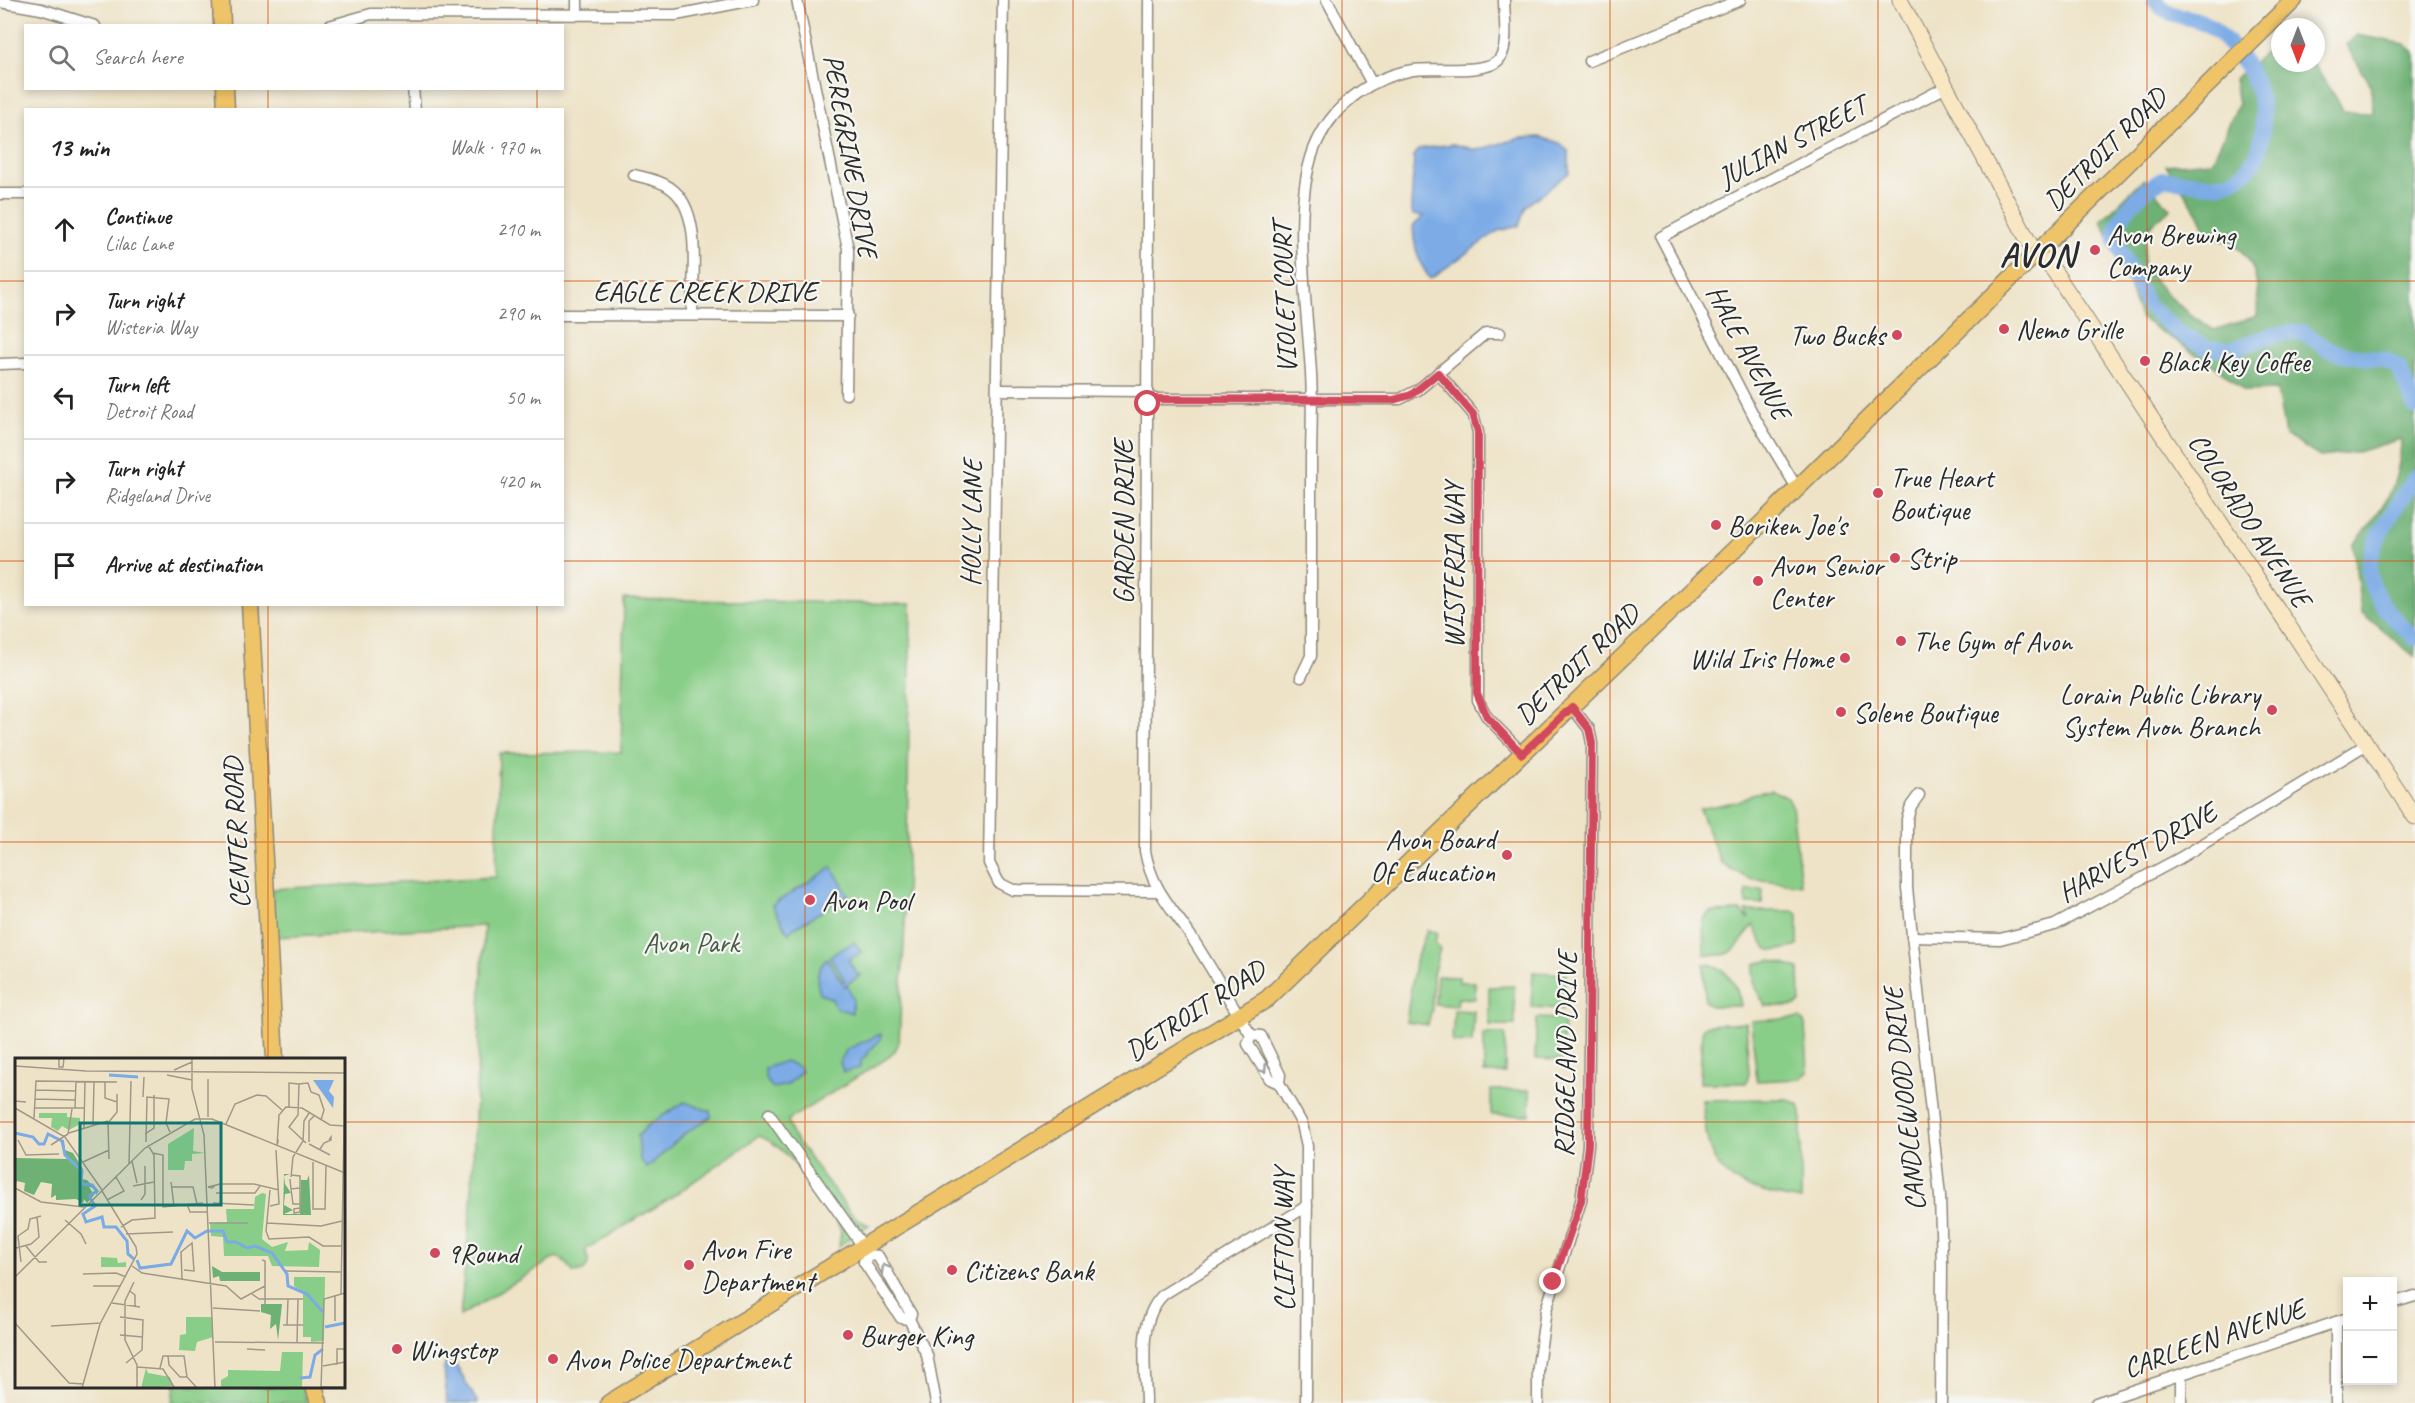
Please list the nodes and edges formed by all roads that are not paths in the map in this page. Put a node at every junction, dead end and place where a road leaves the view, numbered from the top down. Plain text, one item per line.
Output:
1 (221, 0) edge
2 (577, 0) edge
3 (753, 0) edge
4 (797, 0) edge
5 (1003, 0) edge
6 (1149, 0) edge
7 (1327, 0) edge
8 (1504, 0) edge
9 (1740, 0) edge
10 (1900, 0) edge
11 (2294, 0) edge
12 (0, 2) edge
13 (577, 15) junction
14 (414, 20) edge
15 (89, 24) edge
16 (222, 24) edge
17 (336, 24) edge
18 (1589, 61) dead end
19 (1372, 84) junction
20 (1946, 87) junction
21 (225, 90) edge
22 (413, 90) edge
23 (226, 108) edge
24 (415, 108) edge
25 (634, 174) dead end
26 (0, 194) edge
27 (24, 194) edge
28 (1661, 237) joint
29 (2038, 254) junction
30 (564, 315) edge
31 (692, 315) junction
32 (848, 316) junction
33 (1500, 333) dead end
34 (24, 363) edge
35 (0, 364) edge
36 (1438, 373) junction
37 (998, 390) junction
38 (846, 394) dead end
39 (1148, 395) junction
40 (1311, 400) junction
41 (1797, 488) junction
42 (250, 606) edge
43 (1301, 677) dead end
44 (1572, 707) junction
45 (2367, 744) junction
46 (1522, 754) junction
47 (1919, 795) dead end
48 (2415, 817) edge
49 (1158, 891) junction
50 (1912, 937) junction
51 (1240, 1017) junction
52 (275, 1058) edge
53 (769, 1114) dead end
54 (1307, 1206) junction
55 (866, 1251) junction
56 (2415, 1296) edge
57 (2397, 1301) edge
58 (2342, 1320) edge
59 (2181, 1375) junction
60 (315, 1388) edge
61 (319, 1403) edge
62 (609, 1403) edge
63 (936, 1403) edge
64 (1146, 1403) edge
65 (1306, 1403) edge
66 (1538, 1403) edge
67 (1941, 1403) edge
68 (2096, 1403) edge
69 (2181, 1403) edge
70 (2336, 1403) edge

1 - 16 main road
2 - 13 street
3 - 13 street
4 - 32 street, PEREGRINE DRIVE
5 - 37 street, HOLLY LANE
6 - 39 street, GARDEN DRIVE
7 - 19 street
8 - 19 street, VIOLET COURT
9 - 18 street
10 - 20 main road, COLORADO AVENUE
11 - 29 main road, DETROIT ROAD
12 - 15 street
13 - 14 street
14 - 17 street
19 - 40 street, VIOLET COURT
20 - 28 street, JULIAN STREET
20 - 29 main road, COLORADO AVENUE
21 - 23 main road
22 - 24 street
25 - 31 street
26 - 27 street
28 - 41 street, HALE AVENUE
29 - 41 main road, DETROIT ROAD
29 - 45 main road, COLORADO AVENUE
30 - 31 street, EAGLE CREEK DRIVE
31 - 32 street, EAGLE CREEK DRIVE
32 - 38 street, PEREGRINE DRIVE
33 - 36 street
34 - 35 street
36 - 40 street
36 - 46 street, WISTERIA WAY
37 - 39 street
37 - 49 street, HOLLY LANE
39 - 40 street
39 - 49 street, GARDEN DRIVE
40 - 43 street, VIOLET COURT
41 - 44 main road, DETROIT ROAD
42 - 52 main road, CENTER ROAD
44 - 46 main road, DETROIT ROAD
44 - 66 street, RIDGELAND DRIVE
45 - 48 main road, COLORADO AVENUE
45 - 50 street, HARVEST DRIVE
46 - 51 main road, DETROIT ROAD
47 - 50 street, CANDLEWOOD DRIVE
49 - 51 street, GARDEN DRIVE
50 - 67 street, CANDLEWOOD DRIVE
51 - 54 street, CLIFTON WAY
51 - 55 main road, DETROIT ROAD
53 - 55 street
54 - 64 street
54 - 65 street, CLIFTON WAY
55 - 62 main road, DETROIT ROAD
55 - 63 street
56 - 57 street
58 - 59 street, CARLEEN AVENUE
58 - 70 street
59 - 68 street, CARLEEN AVENUE
59 - 69 street
60 - 61 main road

